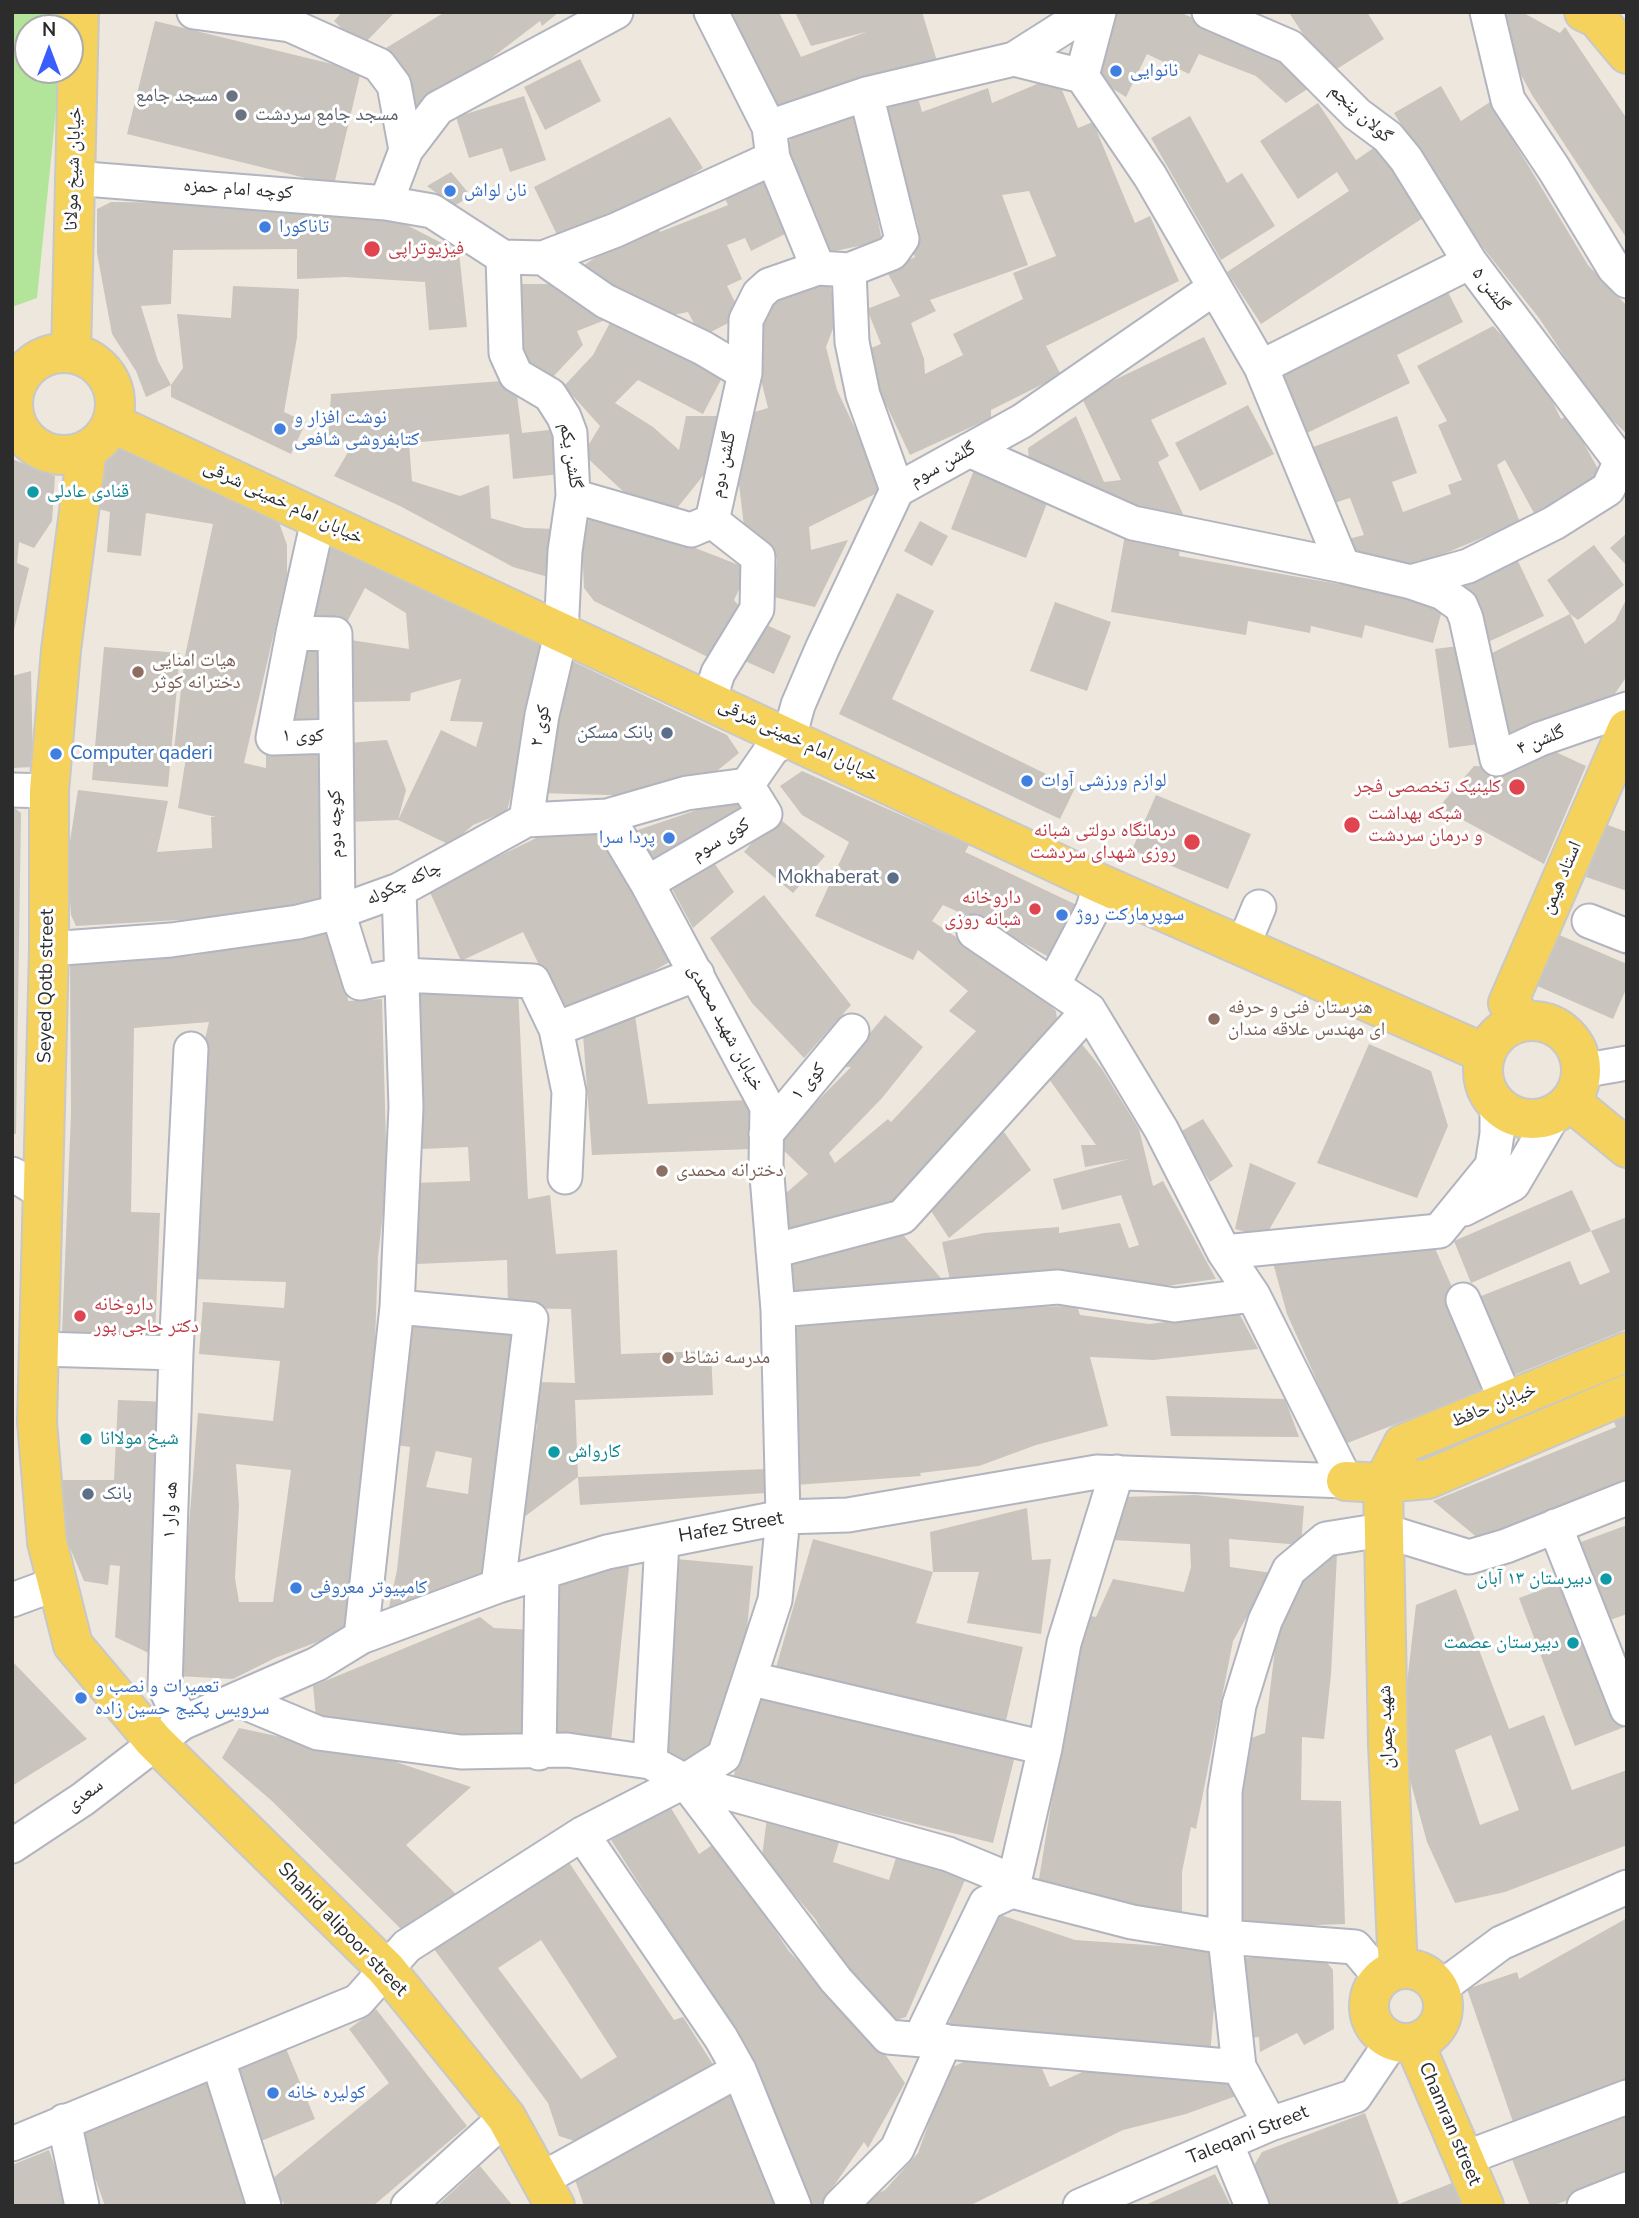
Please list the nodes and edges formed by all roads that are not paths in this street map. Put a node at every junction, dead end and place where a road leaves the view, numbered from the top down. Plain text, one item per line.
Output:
1 (79, 12) edge
2 (194, 12) edge
3 (616, 12) edge
4 (711, 12) edge
5 (1088, 12) edge
6 (1099, 12) edge
7 (1209, 12) edge
8 (1488, 12) edge
9 (1584, 12) edge
10 (1254, 18) edge
11 (297, 19) edge
12 (1627, 54) edge
13 (1014, 59) junction
14 (1082, 76) junction
15 (866, 94) junction
16 (771, 142) junction
17 (405, 150) junction
18 (82, 178) junction
19 (386, 203) junction
20 (503, 257) junction
21 (543, 258) junction
22 (1470, 262) junction
23 (833, 269) junction
24 (1627, 281) edge
25 (1213, 289) junction
26 (70, 339) junction
27 (14, 366) edge
28 (1261, 367) junction
29 (745, 373) junction
30 (100, 437) junction
31 (969, 450) junction
32 (1623, 466) edge
33 (897, 490) junction
34 (573, 496) junction
35 (318, 520) junction
36 (712, 521) junction
37 (1343, 566) junction
38 (1411, 582) junction
39 (293, 633) junction
40 (561, 634) junction
41 (709, 701) junction
42 (1627, 709) edge
43 (1627, 729) edge
44 (335, 736) junction
45 (789, 738) junction
46 (747, 785) junction
47 (31, 791) edge
48 (607, 816) junction
49 (526, 820) junction
50 (648, 883) junction
51 (1101, 884) junction
52 (399, 890) junction
53 (1259, 907) dead end
54 (338, 912) junction
55 (1589, 921) dead end
56 (974, 932) dead end
57 (1627, 936) edge
58 (1242, 948) junction
59 (49, 949) junction
60 (697, 974) junction
61 (402, 975) junction
62 (1053, 985) junction
63 (1089, 1010) junction
64 (1526, 1021) junction
65 (556, 1029) junction
66 (852, 1031) dead end
67 (191, 1049) dead end
68 (1486, 1054) junction
69 (1627, 1063) edge
70 (1568, 1096) junction
71 (1497, 1105) junction
72 (766, 1134) junction
73 (1627, 1148) edge
74 (565, 1177) dead end
75 (27, 1183) edge
76 (1448, 1222) junction
77 (773, 1251) junction
78 (1224, 1252) junction
79 (1253, 1295) junction
80 (1463, 1300) dead end
81 (397, 1307) junction
82 (778, 1310) junction
83 (56, 1348) junction
84 (1627, 1352) edge
85 (176, 1353) junction
86 (1627, 1394) edge
87 (1506, 1401) junction
88 (37, 1422) junction
89 (12, 1451) edge
90 (1117, 1472) junction
91 (1346, 1481) junction
92 (1383, 1483) junction
93 (12, 1486) edge
94 (1627, 1499) edge
95 (783, 1517) junction
96 (1555, 1526) junction
97 (1382, 1530) junction
98 (47, 1533) junction
99 (662, 1541) junction
100 (542, 1572) junction
101 (58, 1583) junction
102 (498, 1586) junction
103 (12, 1600) edge
104 (361, 1637) junction
105 (752, 1679) junction
106 (239, 1700) junction
107 (1627, 1709) edge
108 (168, 1732) junction
109 (1045, 1748) junction
110 (539, 1753) junction
111 (650, 1762) junction
112 (685, 1781) junction
113 (582, 1834) junction
114 (12, 1846) edge
115 (1627, 1887) edge
116 (1012, 1891) junction
117 (1225, 1937) junction
118 (386, 1969) junction
119 (1390, 1974) junction
120 (1439, 1989) junction
121 (933, 2040) junction
122 (1403, 2041) junction
123 (218, 2060) junction
124 (1240, 2067) junction
125 (739, 2070) junction
126 (1627, 2097) edge
127 (506, 2117) junction
128 (64, 2121) junction
129 (1270, 2124) junction
130 (1226, 2143) junction
131 (12, 2144) edge
132 (1463, 2159) junction
133 (1627, 2189) edge
134 (548, 2192) edge
135 (82, 2206) edge
136 (264, 2206) edge
137 (408, 2206) edge
138 (794, 2206) edge
139 (840, 2206) edge
140 (1080, 2206) edge
141 (1252, 2206) edge
142 (1483, 2206) edge
143 (1584, 2206) edge

1 - 18 main road, خیابان شیخ مولانا
2 - 11 street
3 - 17 street
4 - 16 street
5 - 13 street
6 - 14 street
7 - 10 street, گولان پنجم
8 - 24 street
9 - 12 main road
10 - 22 street, گولان پنجم
11 - 17 street
13 - 14 street
13 - 15 street
14 - 25 street
15 - 16 street
15 - 23 street, گلشن دوم
16 - 21 street
16 - 23 street
17 - 19 street
18 - 19 street, کوچه امام حمزه
18 - 26 main road, خیابان شیخ مولانا
19 - 20 street, کوچه امام حمزه
20 - 21 street
20 - 34 street, گلشن یکم
21 - 29 street
22 - 28 street, گلشن ۵
22 - 32 street, گلشن ۵
23 - 29 street, گلشن دوم
23 - 33 street
25 - 28 street
25 - 31 street, گلشن سوم
26 - 27 main road
26 - 30 main road
27 - 30 main road
28 - 37 street
29 - 36 street, گلشن دوم
30 - 35 main road, خیابان امام خمینی شرقی
30 - 47 main road, Seyed Qotb street
31 - 33 street, گلشن سوم
31 - 37 street
32 - 38 street
33 - 45 street, گلشن سوم
34 - 36 street, گلشن یکم
34 - 40 street, کوی ۲
35 - 39 street, کوی ۱
35 - 40 main road, خیابان امام خمینی شرقی
36 - 41 street, گلشن دوم
37 - 38 street
38 - 42 street, گلشن ۴
39 - 44 street, کوی ۱
39 - 44 street, کوی ۱
40 - 41 main road, خیابان امام خمینی شرقی
40 - 49 street, کوی ۲
41 - 45 main road, خیابان امام خمینی شرقی
43 - 64 main road, استاد هیمن
44 - 54 street, کوچه دوم
45 - 46 street
45 - 51 main road, خیابان امام خمینی شرقی
46 - 48 street, چاکه چکوله
46 - 50 street, کوی سوم
47 - 59 main road, Seyed Qotb street
48 - 49 street, چاکه چکوله
48 - 50 street, خیابان شهید محمدی
49 - 52 street, چاکه چکوله
50 - 60 street, خیابان شهید محمدی
51 - 58 main road, خیابان امام خمینی شرقی
51 - 62 street
52 - 54 street, چاکه چکوله
52 - 61 street
53 - 58 street
54 - 59 street, چاکه چکوله
54 - 61 street, کوچه دوم
55 - 57 street
56 - 62 street
58 - 68 main road, خیابان امام خمینی شرقی
59 - 75 main road, Seyed Qotb street
60 - 65 street
60 - 72 street, خیابان شهید محمدی
61 - 65 street
61 - 81 street
62 - 63 street
63 - 77 street
63 - 78 street
64 - 68 main road
64 - 70 main road
65 - 74 street
66 - 72 street, کوی ۱
67 - 85 street, هه وار ۱
68 - 71 main road
69 - 70 street
70 - 71 main road
70 - 73 main road
70 - 76 street
71 - 76 street
72 - 77 street, خیابان شهید محمدی
75 - 83 main road, Seyed Qotb street
76 - 78 street
77 - 82 street, خیابان شهید محمدی
78 - 79 street
79 - 82 street
79 - 91 street
80 - 87 street
81 - 102 street
81 - 104 street
82 - 95 street, خیابان شهید محمدی
83 - 85 street
83 - 88 main road, Seyed Qotb street
84 - 87 main road, خیابان حافظ
85 - 108 street, هه وار ۱
86 - 92 main road
87 - 92 main road, خیابان حافظ
88 - 89 main road
88 - 98 main road, Seyed Qotb street
90 - 91 street, Hafez Street
90 - 95 street, Hafez Street
90 - 109 street
91 - 92 main road
92 - 97 main road, شهید چمران
93 - 98 main road
94 - 96 street
95 - 99 street, Hafez Street
95 - 105 street, خیابان شهید محمدی
96 - 97 street
96 - 107 street
97 - 117 street
97 - 119 main road, شهید چمران
98 - 101 main road, Shahid alipoor street
99 - 100 street, Hafez Street
99 - 111 street
100 - 102 street, Hafez Street
100 - 110 street
101 - 103 street
101 - 108 main road, Shahid alipoor street
102 - 104 street, Hafez Street
104 - 106 street, Hafez Street
105 - 109 street
105 - 112 street, خیابان شهید محمدی
106 - 108 street, Hafez Street
106 - 110 street
108 - 114 street, سعدی
108 - 118 main road, Shahid alipoor street
109 - 116 street
110 - 111 street
111 - 112 street
112 - 113 street, خیابان شهید محمدی
112 - 116 street
112 - 121 street
113 - 118 street, خیابان شهید محمدی
113 - 125 street
115 - 120 street
116 - 117 street
116 - 121 street
117 - 119 street
117 - 124 street
118 - 123 street, خیابان شهید محمدی
118 - 127 main road, Shahid alipoor street
119 - 120 main road
119 - 122 main road
120 - 122 main road
121 - 124 street
121 - 139 street
122 - 129 street, Taleqani Street
122 - 132 main road, Chamran street
123 - 128 street, خیابان شهید محمدی
123 - 136 street
124 - 129 street
125 - 134 street
125 - 138 street
126 - 132 street
127 - 134 main road, Shahid alipoor street
127 - 137 street
128 - 131 street, خیابان شهید محمدی
128 - 135 street
129 - 130 street, Taleqani Street
130 - 140 street, Taleqani Street
130 - 141 street
132 - 142 main road, Chamran street
133 - 143 street

